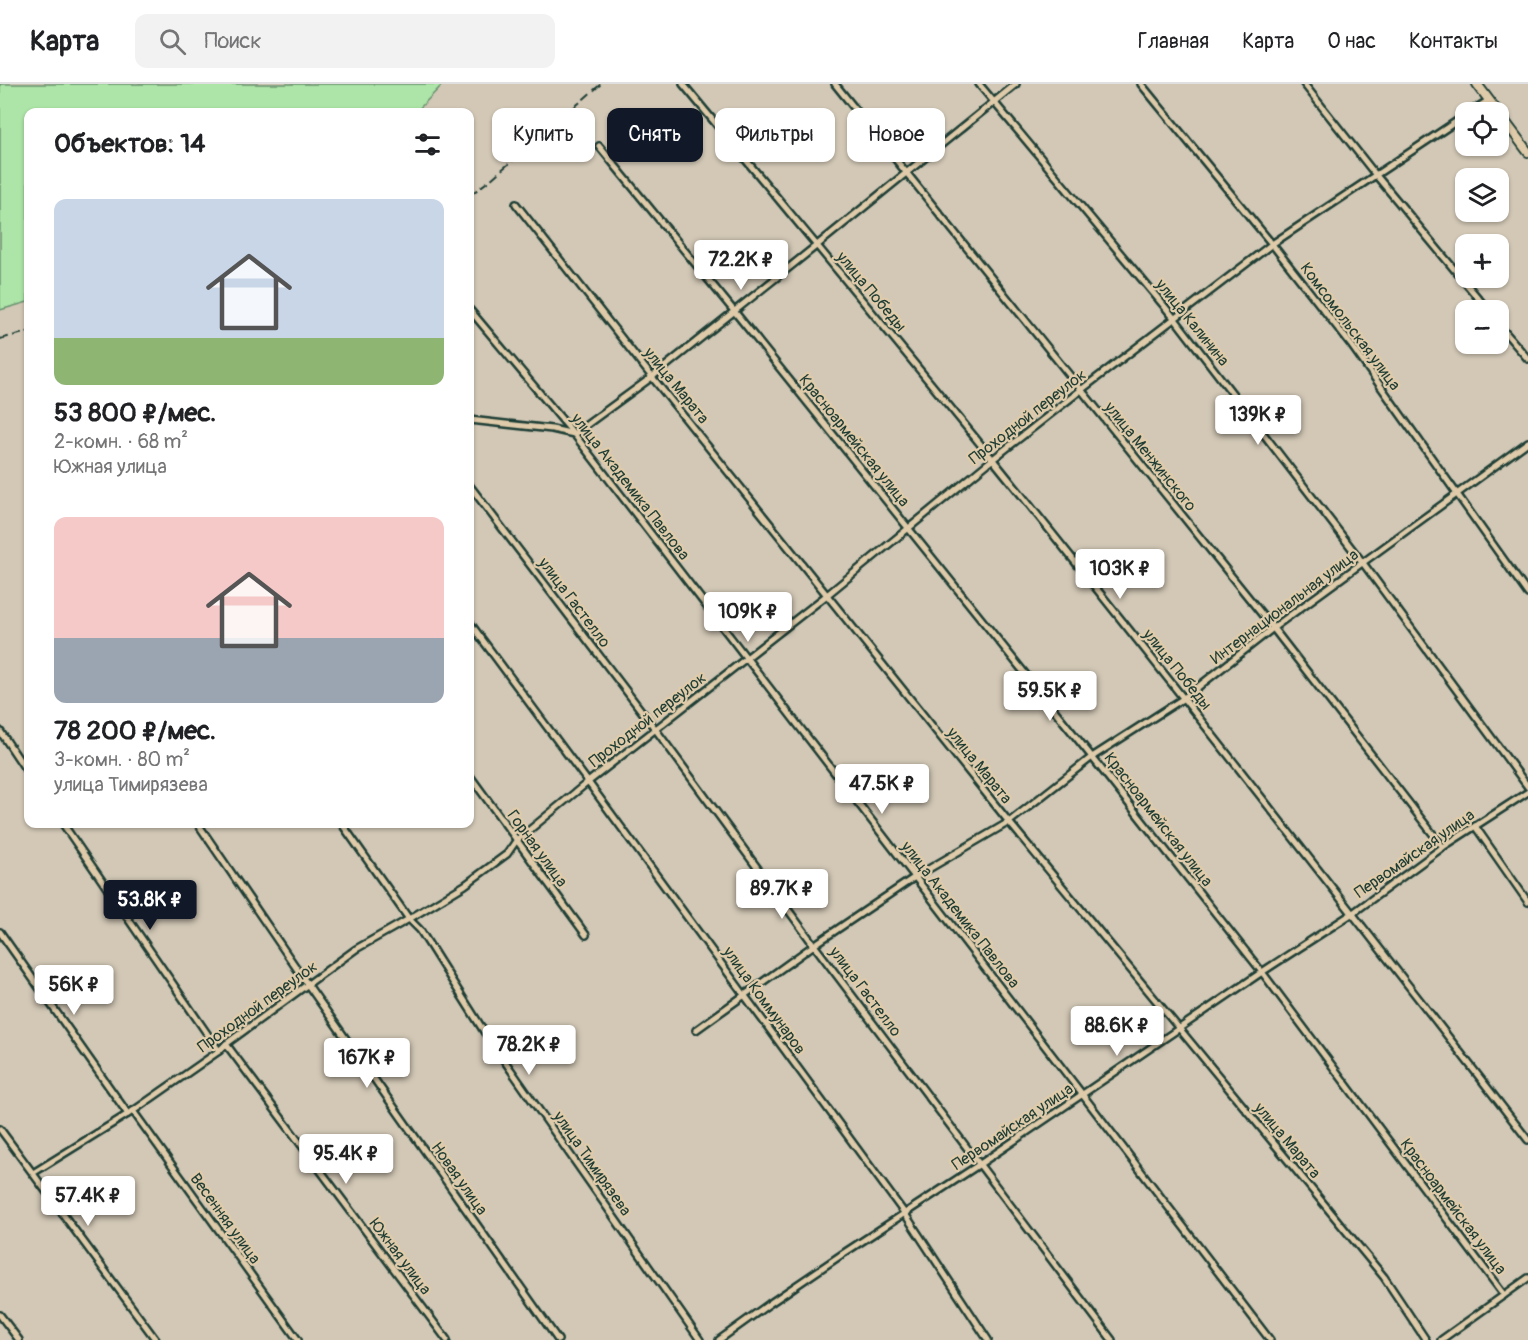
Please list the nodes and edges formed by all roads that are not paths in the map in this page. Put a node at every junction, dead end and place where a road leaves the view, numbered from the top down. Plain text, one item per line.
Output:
1 (683, 84) edge
2 (835, 84) edge
3 (979, 84) edge
4 (1016, 84) edge
5 (1141, 84) edge
6 (1304, 84) edge
7 (1477, 84) edge
8 (1489, 100) junction
9 (993, 102) junction
10 (1486, 102) edge
11 (1455, 122) edge
12 (599, 146) dead end
13 (1528, 152) edge
14 (906, 172) junction
15 (1375, 174) junction
16 (516, 204) dead end
17 (1272, 244) junction
18 (816, 246) junction
19 (1480, 300) edge
20 (734, 311) junction
21 (474, 315) edge
22 (1175, 319) junction
23 (1509, 337) edge
24 (1528, 359) edge
25 (652, 376) junction
26 (1082, 390) junction
27 (474, 420) edge
28 (574, 434) junction
29 (1528, 442) edge
30 (993, 459) junction
31 (474, 491) edge
32 (1456, 494) junction
33 (909, 529) junction
34 (1364, 563) junction
35 (1528, 594) edge
36 (827, 595) junction
37 (474, 628) edge
38 (1273, 628) junction
39 (747, 659) junction
40 (1184, 698) junction
41 (656, 730) junction
42 (0, 731) edge
43 (1092, 757) junction
44 (24, 767) edge
45 (474, 782) edge
46 (588, 782) junction
47 (1528, 787) edge
48 (1528, 792) edge
49 (1009, 822) junction
50 (1475, 826) junction
51 (66, 828) edge
52 (201, 828) edge
53 (345, 828) edge
54 (516, 841) junction
55 (1443, 847) junction
56 (915, 877) junction
57 (1528, 902) edge
58 (1353, 913) junction
59 (409, 919) junction
60 (0, 932) edge
61 (586, 935) dead end
62 (814, 945) junction
63 (1262, 972) junction
64 (308, 985) junction
65 (745, 995) junction
66 (1179, 1029) junction
67 (696, 1030) dead end
68 (226, 1044) junction
69 (219, 1051) junction
70 (1082, 1094) junction
71 (131, 1113) junction
72 (0, 1128) edge
73 (1528, 1140) edge
74 (980, 1164) junction
75 (33, 1173) junction
76 (905, 1214) junction
77 (1528, 1278) edge
78 (1504, 1295) junction
79 (0, 1315) edge
80 (19, 1340) edge
81 (156, 1340) edge
82 (297, 1340) edge
83 (447, 1340) edge
84 (558, 1340) edge
85 (700, 1340) edge
86 (719, 1340) edge
87 (988, 1340) edge
88 (1112, 1340) edge
89 (1270, 1340) edge
90 (1426, 1340) edge
91 (1441, 1340) edge

1 - 18 street, улица Победы
2 - 14 street, улица Менжинского
3 - 9 street, улица Калинина
4 - 9 street
5 - 17 street, Комсомольская улица
6 - 15 street
7 - 8 main road
8 - 10 street
8 - 13 main road
9 - 14 street
9 - 22 street, улица Калинина
11 - 15 street, Проходной переулок
12 - 20 street, Красноармейская улица
14 - 18 street
14 - 26 street, улица Менжинского
15 - 17 street, Проходной переулок
15 - 19 street
16 - 25 street, улица Марата
17 - 22 street, Проходной переулок
17 - 32 street, Комсомольская улица
18 - 20 street
18 - 30 street, улица Победы
20 - 25 street
20 - 33 street, Красноармейская улица
21 - 28 street, улица Академика Павлова
22 - 26 street, Проходной переулок
22 - 34 street, улица Калинина
23 - 24 street
25 - 28 street
25 - 36 street, улица Марата
26 - 30 street, Проходной переулок
26 - 38 street, улица Менжинского
27 - 28 street
28 - 39 street, улица Академика Павлова
29 - 32 street, Интернациональная улица
30 - 33 street, Проходной переулок
30 - 40 street, улица Победы
31 - 41 street, улица Гастелло
32 - 34 street, Интернациональная улица
32 - 35 street, Комсомольская улица
33 - 36 street, Проходной переулок
33 - 43 street, Красноармейская улица
34 - 38 street, Интернациональная улица
34 - 47 street, улица Калинина
36 - 39 street, Проходной переулок
36 - 49 street, улица Марата
37 - 46 street, улица Коммунаров
38 - 40 street, Интернациональная улица
38 - 55 street, улица Менжинского
39 - 41 street, Проходной переулок
39 - 56 street, улица Академика Павлова
40 - 43 street, Интернациональная улица
40 - 58 street, улица Победы
41 - 46 street, Проходной переулок
41 - 62 street, улица Гастелло
42 - 44 street
43 - 49 street, Интернациональная улица
43 - 63 street, Красноармейская улица
45 - 54 street, Горная улица
46 - 54 street, Проходной переулок
46 - 65 street, улица Коммунаров
48 - 50 street, Первомайская улица
49 - 56 street, Интернациональная улица
49 - 66 street, улица Марата
50 - 55 street, Первомайская улица
50 - 57 street
51 - 69 street
52 - 64 street, Новая улица
53 - 59 street, улица Тимирязева
54 - 59 street, Проходной переулок
54 - 61 street, Горная улица
55 - 58 street, Первомайская улица
56 - 62 street, Интернациональная улица
56 - 70 street, улица Академика Павлова
58 - 63 street, Первомайская улица
58 - 73 street, улица Победы
59 - 64 street, Проходной переулок
59 - 85 street, улица Тимирязева
60 - 71 street, Весенняя улица
62 - 65 street, Интернациональная улица
62 - 74 street, улица Гастелло
63 - 66 street, Первомайская улица
63 - 78 street, Красноармейская улица
64 - 68 street, Проходной переулок
64 - 84 street, Новая улица
65 - 67 street, Интернациональная улица
65 - 76 street, улица Коммунаров
66 - 70 street, Первомайская улица
66 - 90 street, улица Марата
68 - 69 street, Проходной переулок
68 - 83 street, Южная улица
69 - 71 street, Проходной переулок
70 - 74 street, Первомайская улица
70 - 89 street, улица Академика Павлова
71 - 75 street, Проходной переулок
71 - 82 street, Весенняя улица
72 - 75 street
74 - 76 street, Первомайская улица
74 - 88 street, улица Гастелло
75 - 81 street
76 - 86 street, Первомайская улица
76 - 87 street, улица Коммунаров
77 - 78 street
78 - 91 street
79 - 80 street

